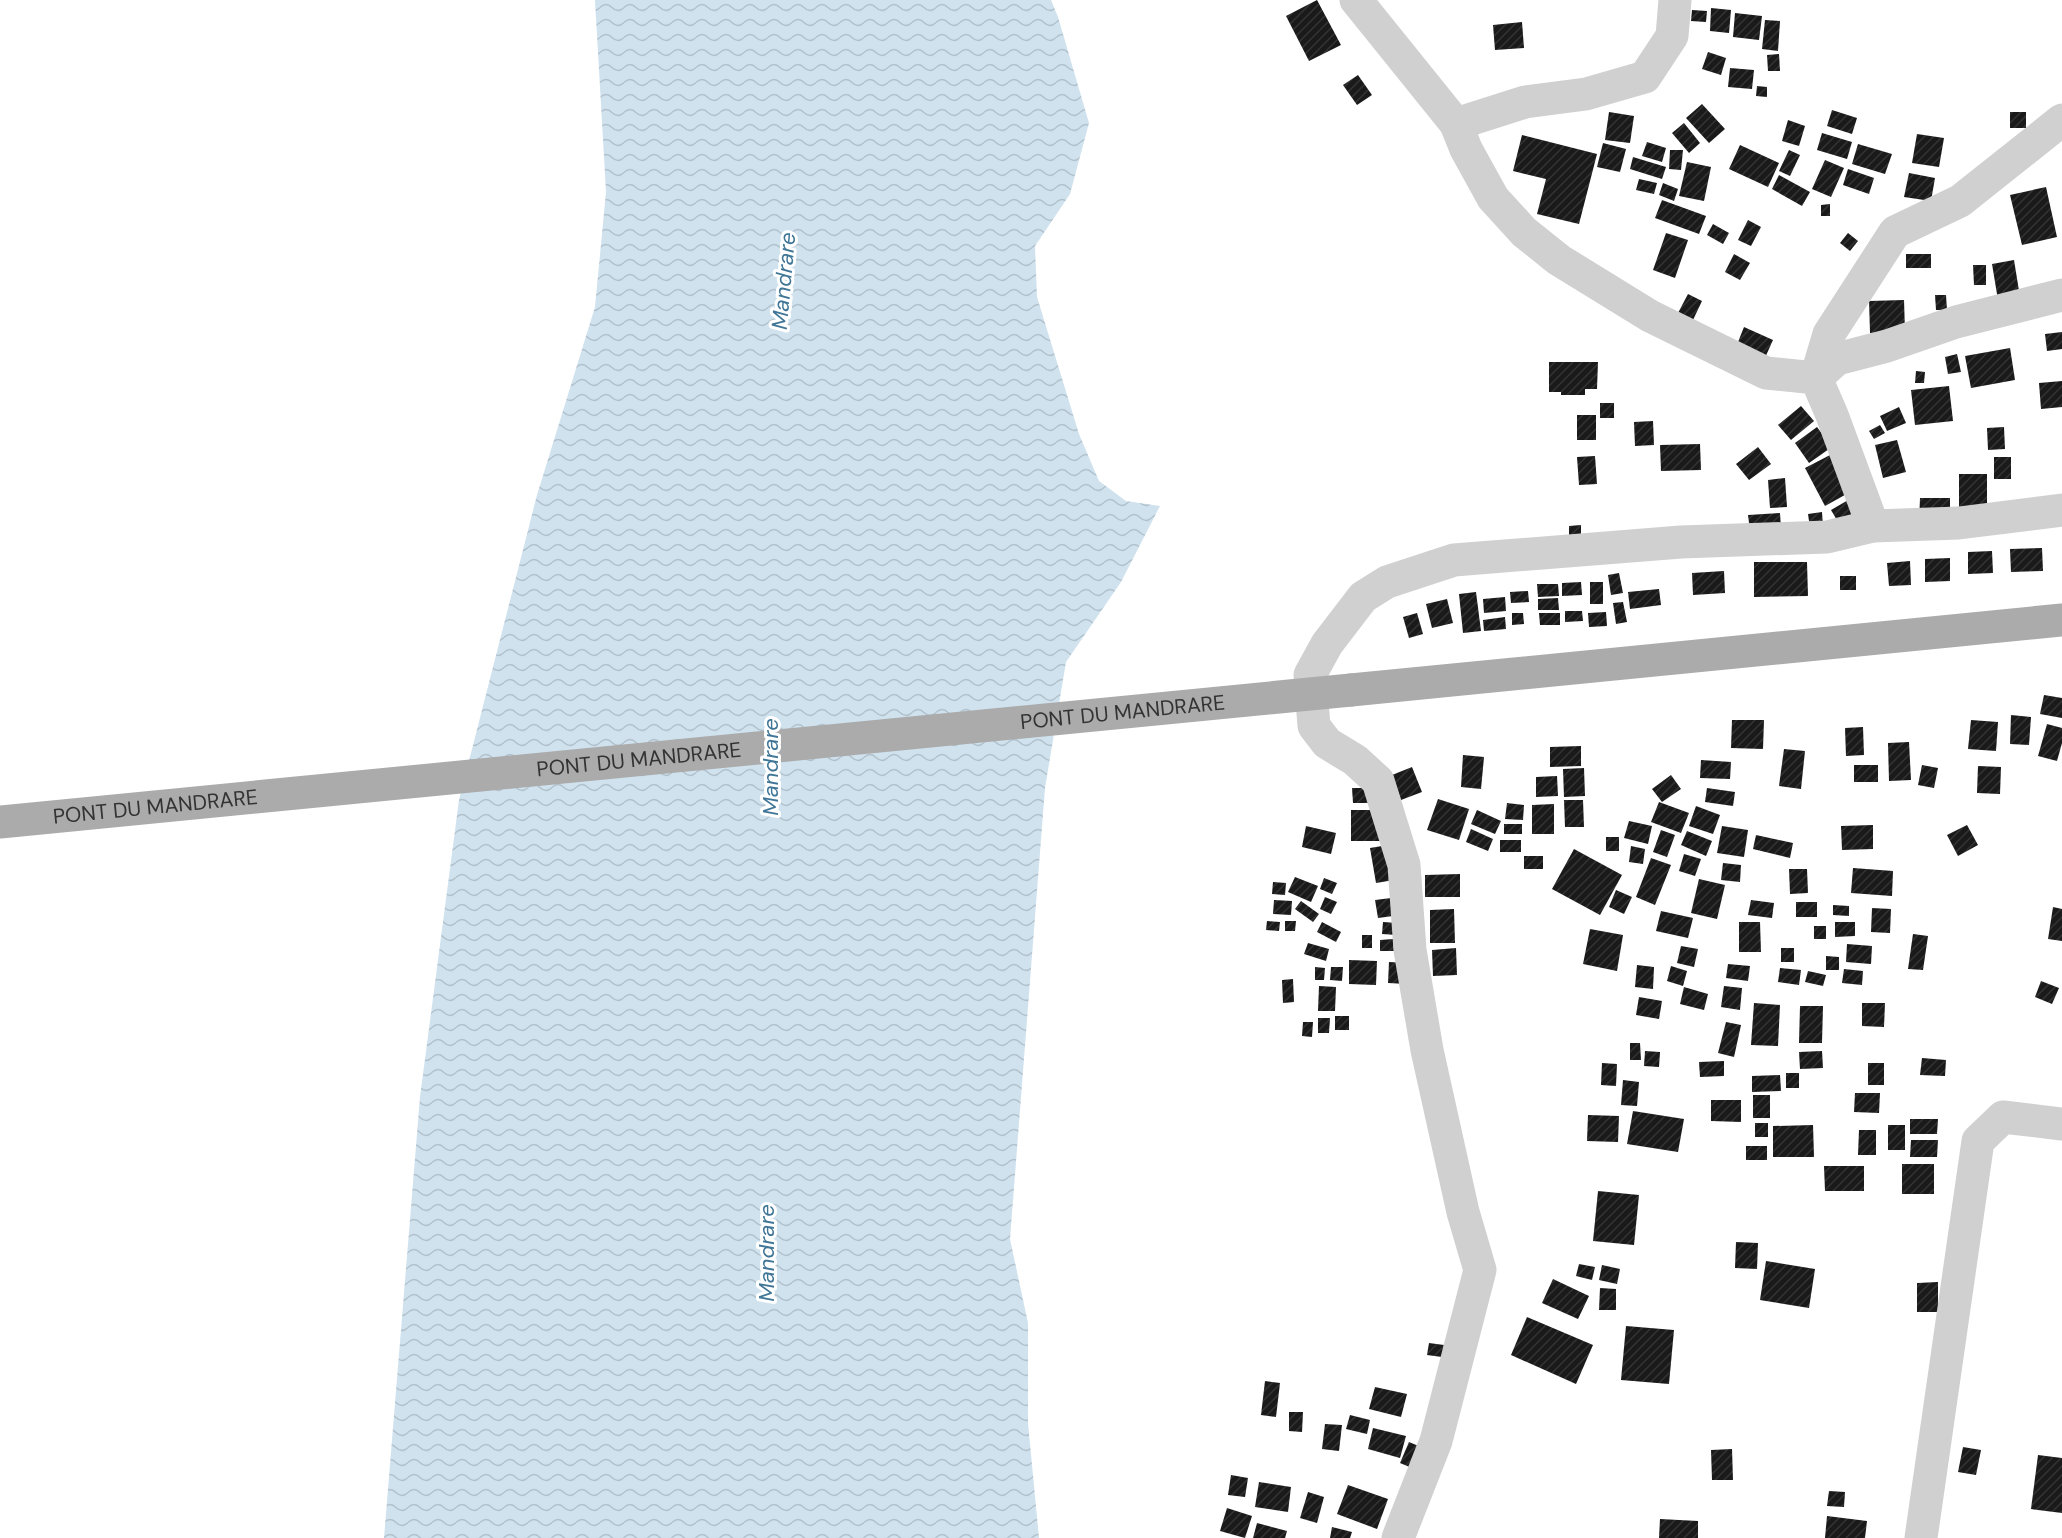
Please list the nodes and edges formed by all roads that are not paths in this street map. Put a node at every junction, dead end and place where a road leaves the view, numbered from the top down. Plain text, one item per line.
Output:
1 (1356, 0) edge
2 (1675, 0) edge
3 (2062, 120) edge
4 (1456, 124) junction
5 (2062, 295) edge
6 (1816, 378) junction
7 (2062, 510) edge
8 (1873, 526) junction
9 (2062, 620) edge
10 (0, 822) edge
11 (2062, 1124) edge
12 (1398, 1538) edge
13 (1921, 1538) edge

1 - 4 street
2 - 4 street
3 - 6 street
4 - 6 street
5 - 6 street
6 - 8 street
7 - 8 street
8 - 12 street
9 - 10 main road, PONT DU MANDRARE, bridge
11 - 13 street

